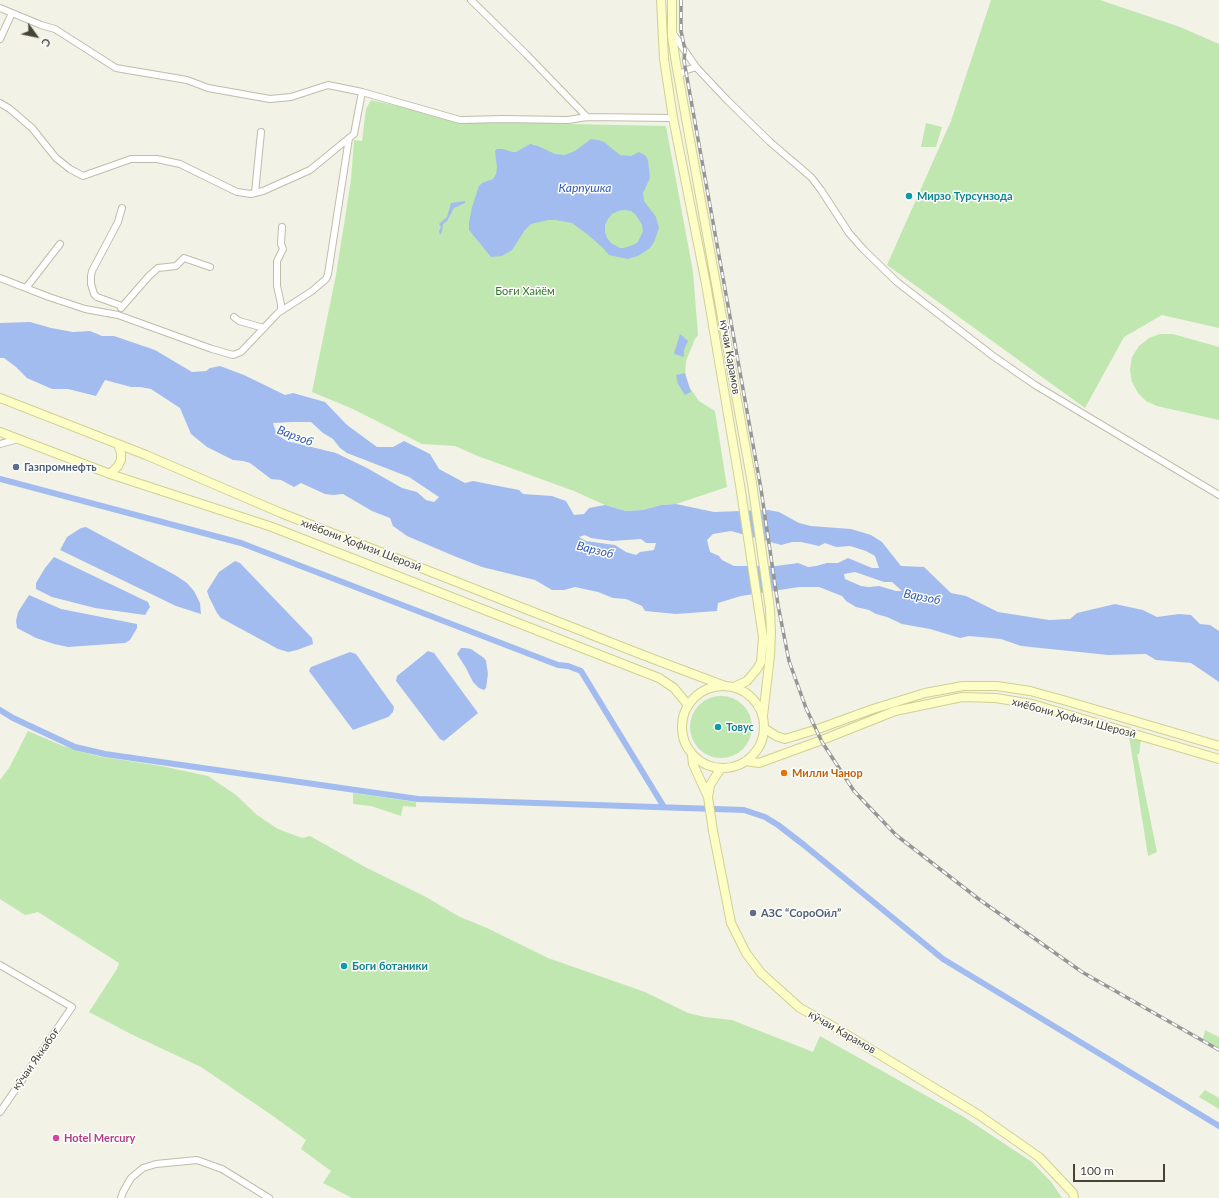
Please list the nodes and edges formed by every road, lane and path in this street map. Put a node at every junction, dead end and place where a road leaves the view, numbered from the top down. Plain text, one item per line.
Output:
1 (471, 0) edge
2 (661, 0) edge
3 (672, 0) edge
4 (0, 8) edge
5 (12, 13) junction
6 (672, 32) junction
7 (0, 40) edge
8 (696, 67) junction
9 (679, 75) junction
10 (362, 92) junction
11 (0, 103) edge
12 (587, 116) junction
13 (673, 118) junction
14 (261, 132) dead end
15 (349, 138) junction
16 (698, 178) junction
17 (686, 180) junction
18 (255, 193) junction
19 (122, 208) dead end
20 (282, 226) dead end
21 (60, 244) dead end
22 (210, 267) dead end
23 (0, 278) edge
24 (26, 288) junction
25 (122, 306) junction
26 (281, 311) junction
27 (118, 314) junction
28 (234, 317) dead end
29 (264, 328) junction
30 (0, 398) edge
31 (0, 432) edge
32 (18, 439) junction
33 (0, 444) edge
34 (118, 444) junction
35 (110, 474) junction
36 (1219, 496) edge
37 (725, 686) junction
38 (734, 687) junction
39 (1063, 700) junction
40 (688, 705) junction
41 (1059, 712) junction
42 (763, 716) junction
43 (764, 728) junction
44 (1219, 746) edge
45 (692, 754) junction
46 (1219, 759) edge
47 (746, 761) junction
48 (721, 768) junction
49 (708, 797) junction
50 (1, 966) edge
51 (0, 1112) edge
52 (121, 1198) edge
53 (269, 1198) edge
54 (1074, 1198) edge

1 - 12 street
2 - 13 main road, кӯчаи Карамов
3 - 6 main road, кӯчаи Карамов
4 - 5 street
5 - 7 street
5 - 10 street
6 - 8 street
6 - 9 main road, кӯчаи Карамов
8 - 9 street
8 - 36 street
9 - 16 main road, кӯчаи Карамов
10 - 12 street
10 - 15 street
11 - 18 street
12 - 13 street
13 - 17 main road, кӯчаи Карамов
14 - 18 street
15 - 18 street
15 - 26 street
16 - 17 main road
16 - 42 main road, кӯчаи Карамов
17 - 38 main road, кӯчаи Карамов
19 - 25 street
20 - 26 street
21 - 24 street
22 - 25 street
23 - 24 street
24 - 27 street
25 - 27 street
26 - 29 street
27 - 29 street
28 - 29 street
30 - 34 main road, хиёбони Ҳофизи Шерозӣ
31 - 32 main road, хиёбони Ҳофизи Шерозӣ
32 - 33 street
32 - 35 main road, хиёбони Ҳофизи Шерозӣ
34 - 35 main road
34 - 37 main road, хиёбони Ҳофизи Шерозӣ
35 - 40 main road, хиёбони Ҳофизи Шерозӣ
37 - 38 main road, хиёбони Ҳофизи Шерозӣ
37 - 40 main road, хиёбони Ҳофизи Шерозӣ
38 - 42 main road, хиёбони Ҳофизи Шерозӣ
39 - 41 main road
39 - 43 main road, хиёбони Ҳофизи Шерозӣ
39 - 44 main road, хиёбони Ҳофизи Шерозӣ
40 - 45 main road, хиёбони Ҳофизи Шерозӣ
41 - 46 main road, хиёбони Ҳофизи Шерозӣ
41 - 47 main road, хиёбони Ҳофизи Шерозӣ
42 - 43 main road, хиёбони Ҳофизи Шерозӣ
43 - 47 main road, хиёбони Ҳофизи Шерозӣ
45 - 48 main road, хиёбони Ҳофизи Шерозӣ
45 - 49 main road, кӯчаи Карамов
47 - 48 main road, хиёбони Ҳофизи Шерозӣ
48 - 49 main road, кӯчаи Карамов
49 - 54 main road, кӯчаи Карамов
50 - 51 street, кӯчаи Яккабоғ
52 - 53 street

